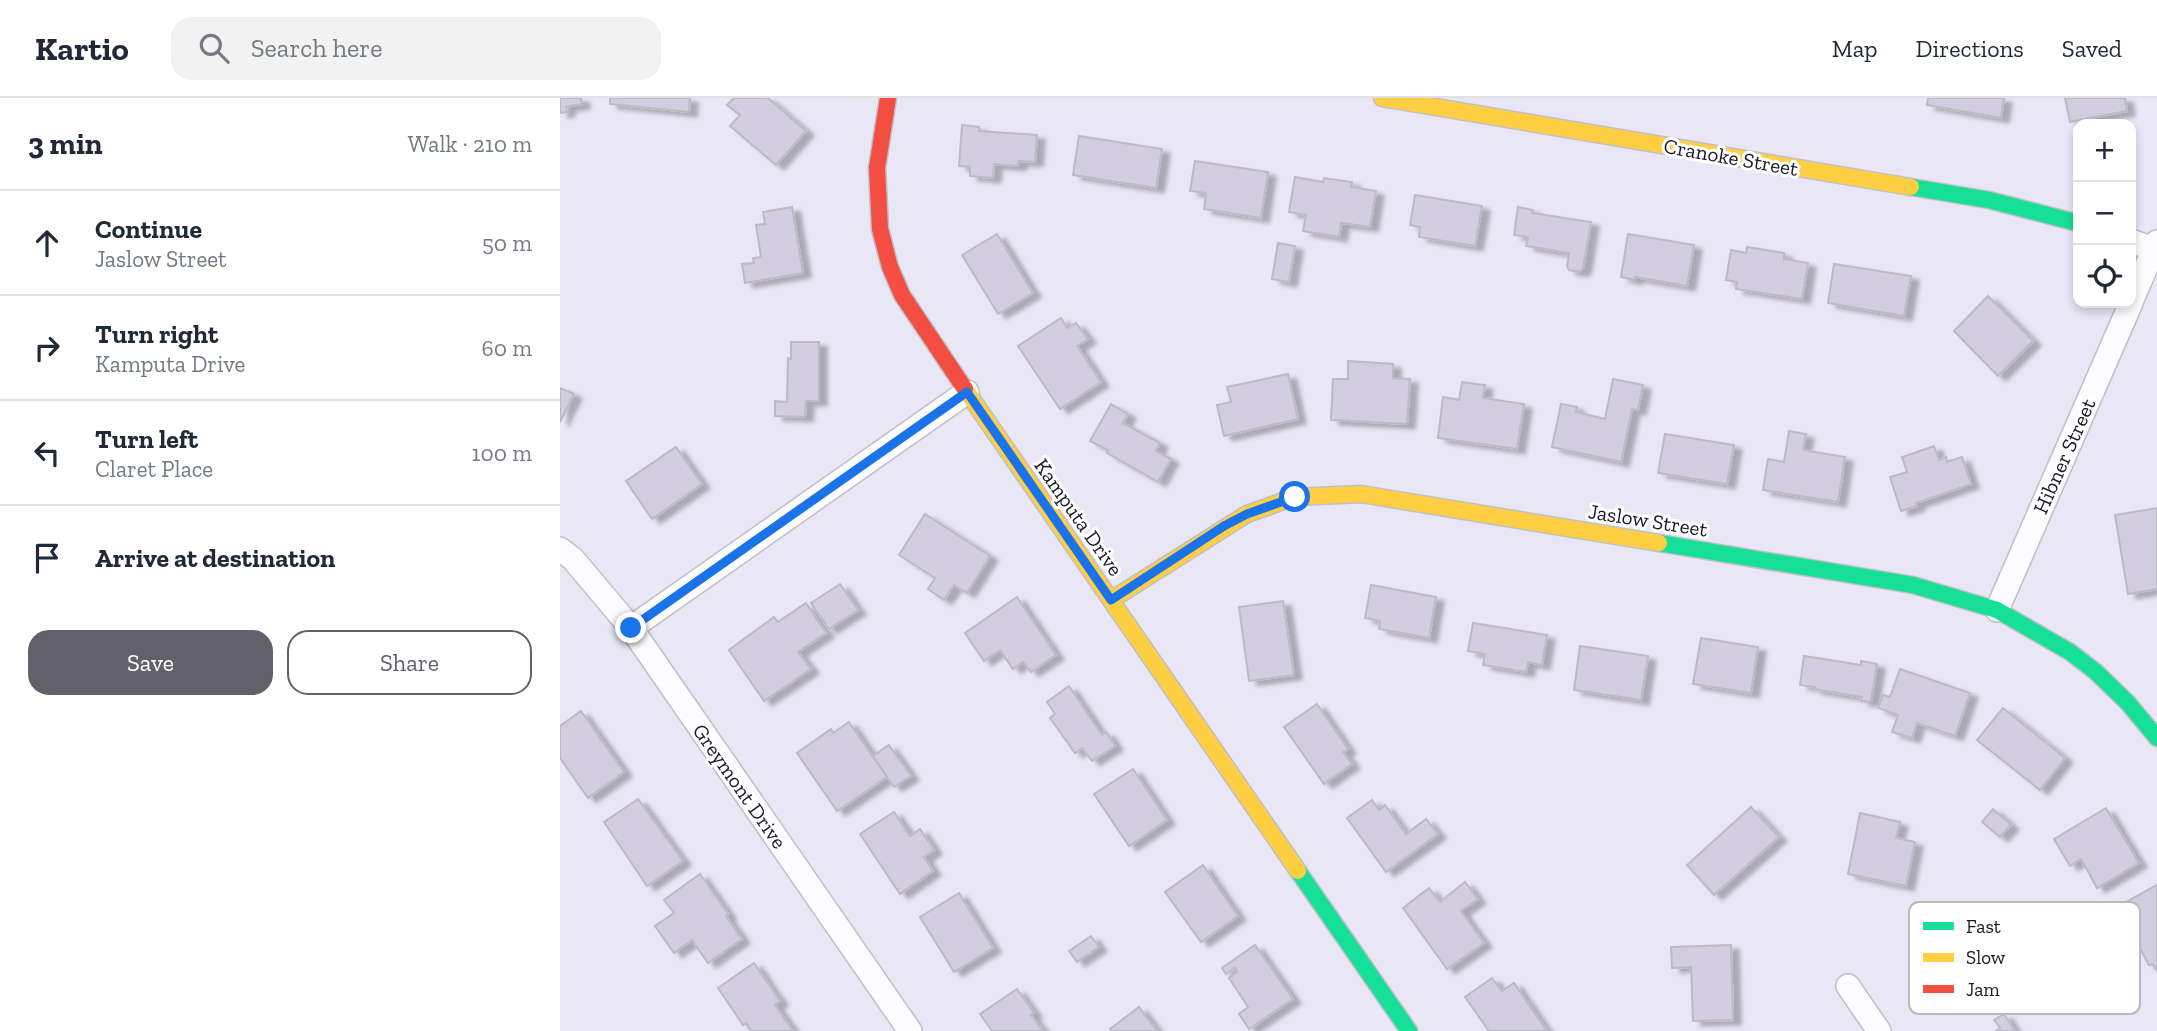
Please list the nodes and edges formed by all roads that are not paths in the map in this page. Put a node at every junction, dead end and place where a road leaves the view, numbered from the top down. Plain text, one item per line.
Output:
1 (888, 98) edge
2 (1382, 98) edge
3 (2073, 222) edge
4 (2136, 242) edge
5 (2156, 247) edge
6 (2136, 291) edge
7 (2128, 308) edge
8 (967, 392) junction
9 (560, 549) edge
10 (1111, 600) junction
11 (1997, 610) junction
12 (631, 628) junction
13 (2157, 738) edge
14 (1848, 986) dead end
15 (910, 1031) edge
16 (1409, 1031) edge
17 (1879, 1031) edge

1 - 8 street, Kamputa Drive
2 - 3 street, Cranoke Street
4 - 5 street
5 - 6 street, Hibner Street
7 - 11 street, Hibner Street
8 - 10 street, Kamputa Drive
8 - 12 street
9 - 12 street, Greymont Drive
10 - 11 street, Jaslow Street
10 - 16 street, Kamputa Drive
11 - 13 street, Jaslow Street
12 - 15 street, Greymont Drive
14 - 17 street

